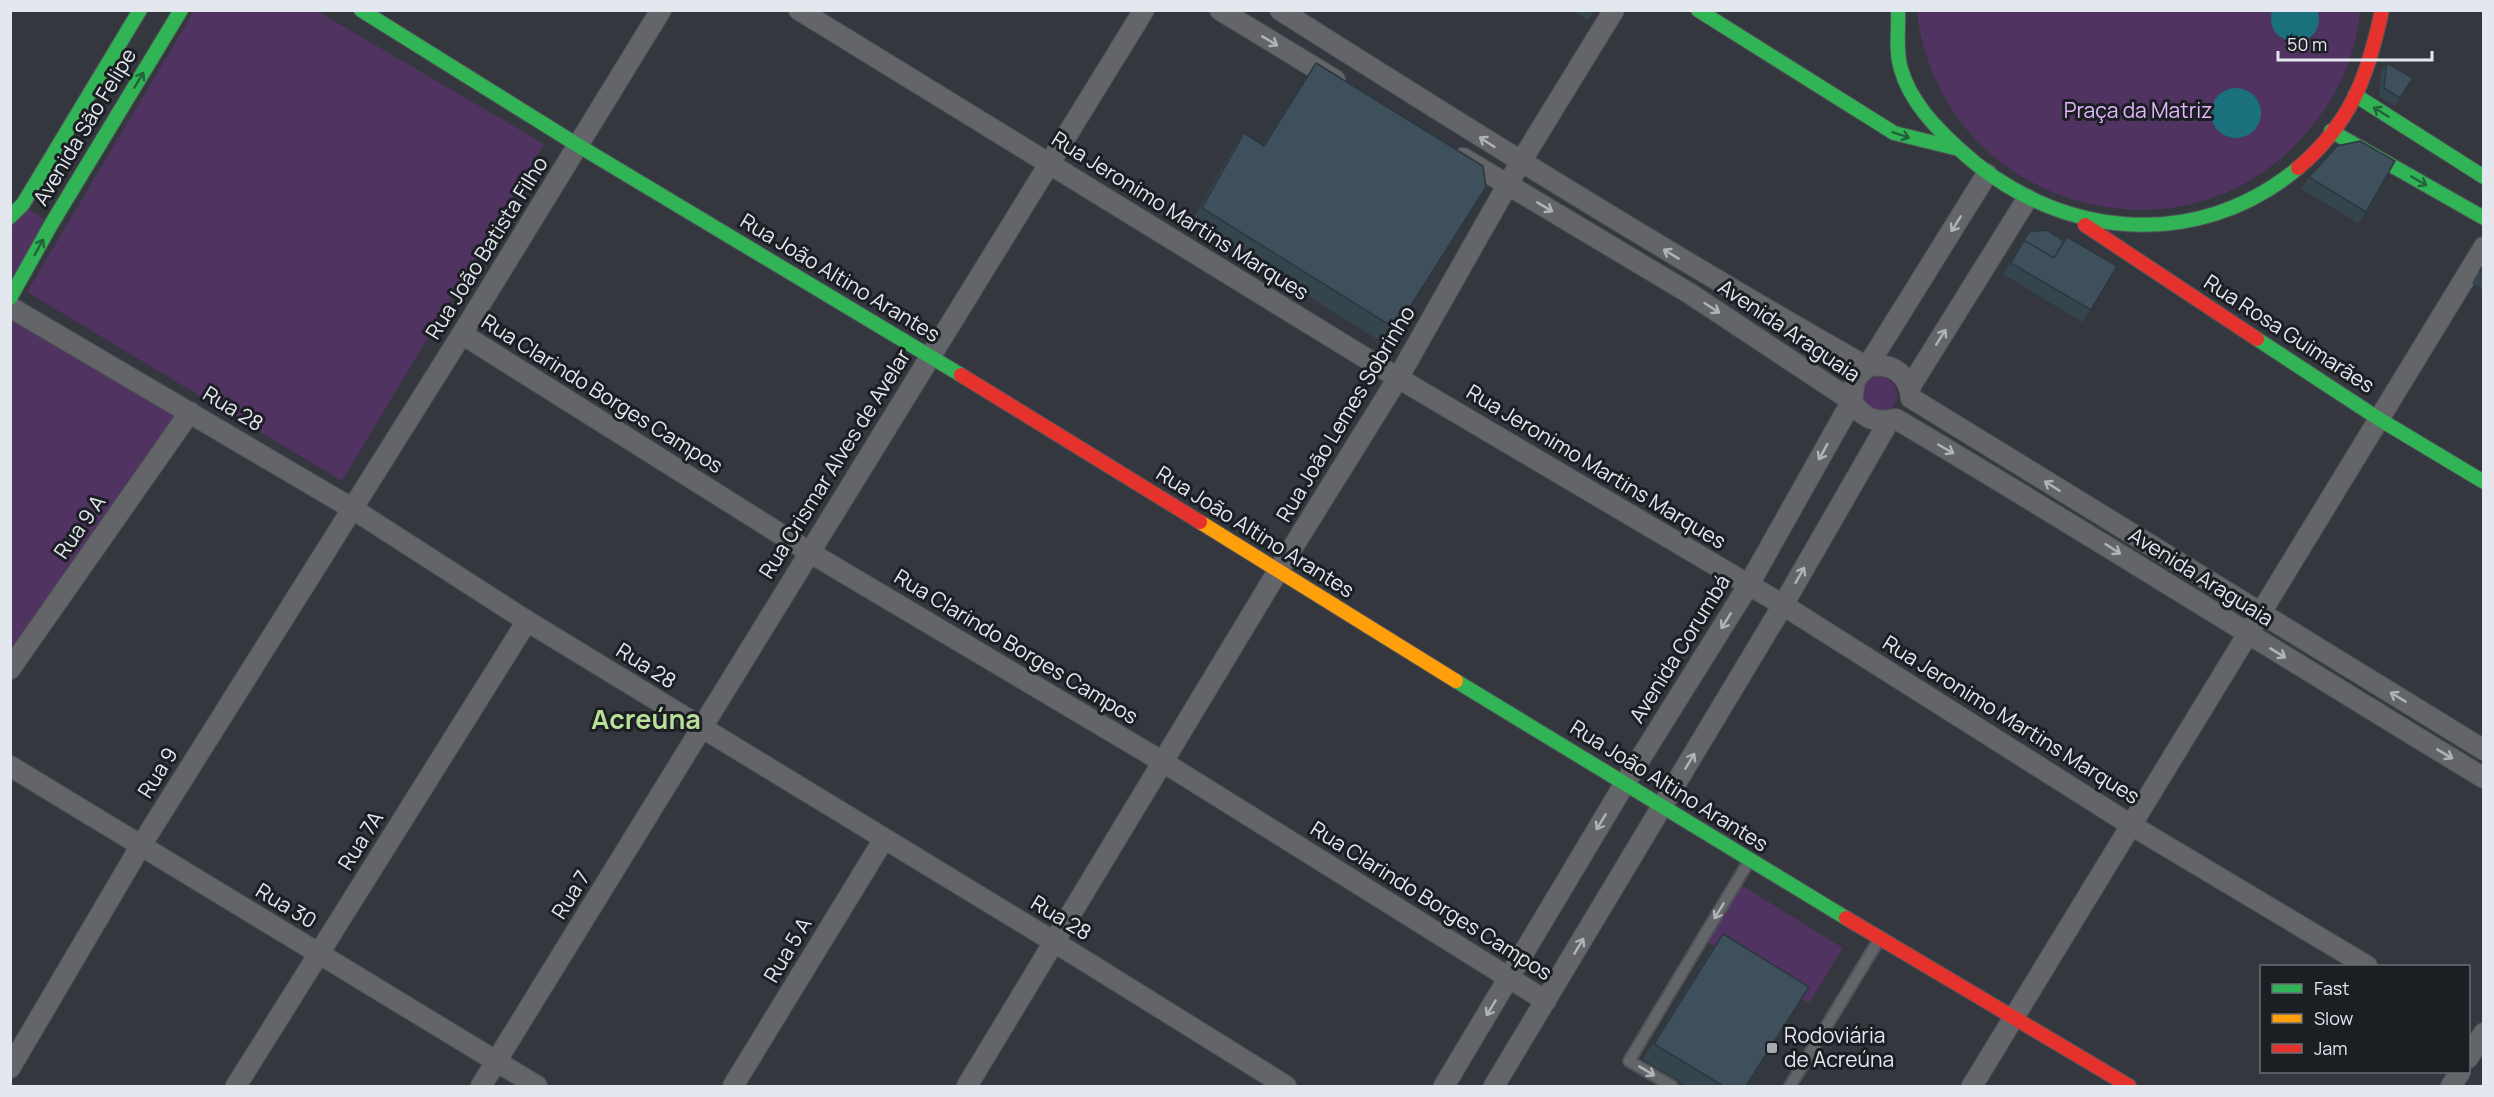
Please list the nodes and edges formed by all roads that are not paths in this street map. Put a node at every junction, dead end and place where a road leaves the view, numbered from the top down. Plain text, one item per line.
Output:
1 (140, 10) edge
2 (181, 10) edge
3 (361, 10) edge
4 (661, 10) edge
5 (799, 10) edge
6 (1144, 10) edge
7 (1220, 10) edge
8 (1280, 10) edge
9 (1614, 10) edge
10 (1698, 10) edge
11 (1898, 10) edge
12 (2382, 10) edge
13 (1353, 57) junction
14 (1901, 69) junction
15 (1833, 94) junction
16 (2355, 95) junction
17 (1899, 100) dead end
18 (1881, 108) dead end
19 (2331, 131) junction
20 (579, 146) junction
21 (1448, 149) edge
22 (1959, 149) junction
23 (1049, 163) junction
24 (1520, 163) junction
25 (1987, 174) junction
26 (2484, 177) edge
27 (1508, 185) junction
28 (2027, 200) junction
29 (38, 214) junction
30 (10, 218) edge
31 (2074, 218) junction
32 (2484, 218) edge
33 (2484, 247) edge
34 (1701, 272) junction
35 (1689, 293) junction
36 (10, 298) edge
37 (10, 307) edge
38 (462, 334) junction
39 (930, 356) junction
40 (1867, 367) junction
41 (1398, 378) junction
42 (1911, 393) junction
43 (1852, 401) junction
44 (190, 412) junction
45 (2379, 419) junction
46 (1892, 420) junction
47 (2484, 482) edge
48 (2082, 504) junction
49 (353, 509) junction
50 (2073, 524) junction
51 (809, 552) junction
52 (1278, 571) junction
53 (1748, 586) junction
54 (1783, 604) junction
55 (2260, 614) junction
56 (527, 621) junction
57 (2247, 635) junction
58 (10, 669) edge
59 (2431, 717) junction
60 (701, 728) junction
61 (2417, 738) junction
62 (2484, 750) edge
63 (1163, 762) junction
64 (10, 766) edge
65 (2484, 778) edge
66 (1625, 783) junction
67 (1663, 807) junction
68 (2132, 825) junction
69 (884, 839) junction
70 (140, 847) junction
71 (1749, 861) junction
72 (1881, 938) junction
73 (1056, 943) junction
74 (318, 954) junction
75 (2365, 965) edge
76 (1509, 977) junction
77 (1546, 1001) junction
78 (2014, 1017) junction
79 (2479, 1033) edge
80 (2470, 1056) edge
81 (496, 1062) junction
82 (10, 1068) edge
83 (2459, 1073) edge
84 (236, 1086) edge
85 (481, 1086) edge
86 (537, 1086) edge
87 (733, 1086) edge
88 (967, 1086) edge
89 (1286, 1086) edge
90 (1444, 1086) edge
91 (1494, 1086) edge
92 (1672, 1086) edge
93 (1790, 1086) edge
94 (1972, 1086) edge
95 (2129, 1086) edge
96 (2451, 1086) edge

1 - 29 street, Avenida São Felipe
29 -> 2 street, Avenida São Felipe
3 - 20 street, Rua João Altino Arantes
4 - 20 street, Rua João Batista Filho
5 - 23 street, Rua Jeronimo Martins Marques
6 - 23 street, Rua Crismar Alves de Avelar
7 -> 13 street
8 - 13 street, Avenida Araguaia
9 - 24 street, Rua João Lemes Sobrinho
10 - 15 street
11 - 14 street
12 - 16 street
24 -> 13 street, Avenida Araguaia
14 - 17 street
14 - 22 street
15 - 18 street
15 -> 22 street
16 - 19 street
26 -> 16 street
19 - 31 street
19 -> 32 street
20 - 38 street, Rua João Batista Filho
20 - 39 street, Rua João Altino Arantes
21 - 27 street, Avenida Araguaia
22 - 25 street
23 - 39 street, Rua Crismar Alves de Avelar
23 - 41 street, Rua Jeronimo Martins Marques
24 - 27 street, Rua João Lemes Sobrinho
34 -> 24 street, Avenida Araguaia
25 - 28 street
25 -> 40 street, Avenida Corumbá
27 -> 35 street, Avenida Araguaia
27 - 41 street, Rua João Lemes Sobrinho
28 - 31 street
42 -> 28 street
29 - 30 street, Avenida São Felipe
36 -> 29 street, Avenida São Felipe
31 - 45 street, Rua Rosa Guimarães
33 - 45 street
34 - 35 street
34 - 40 street, Avenida Araguaia
35 -> 43 street, Avenida Araguaia
37 - 44 street, Rua 28
38 - 49 street, Rua João Batista Filho
38 - 51 street, Rua Clarindo Borges Campos
39 - 51 street, Rua Crismar Alves de Avelar
39 - 52 street, Rua João Altino Arantes
40 - 42 street, Avenida Araguaia
40 - 43 street, Avenida Corumbá
41 - 52 street, Rua João Lemes Sobrinho
41 - 53 street, Rua Jeronimo Martins Marques
42 - 46 street
48 -> 42 street, Avenida Araguaia
43 - 46 street, Avenida Araguaia
43 -> 53 street, Avenida Corumbá
44 - 49 street, Rua 28
44 - 58 street, Rua 9 A
45 - 47 street, Rua Rosa Guimarães
45 - 55 street
46 -> 50 street, Avenida Araguaia
54 -> 46 street
48 - 50 street
48 - 55 street, Avenida Araguaia
49 - 56 street, Rua 28
49 - 70 street, Rua 9
50 -> 57 street, Avenida Araguaia
51 - 60 street, Rua Crismar Alves de Avelar
51 - 63 street, Rua Clarindo Borges Campos
52 - 63 street, Rua João Lemes Sobrinho
52 - 66 street, Rua João Altino Arantes
53 - 54 street, Rua Jeronimo Martins Marques
53 -> 66 street, Avenida Corumbá
67 -> 54 street
54 - 68 street, Rua Jeronimo Martins Marques
55 - 57 street
59 -> 55 street, Avenida Araguaia
56 - 60 street, Rua 28
56 - 74 street, Rua 7A
57 -> 61 street, Avenida Araguaia
57 - 68 street
59 - 61 street
59 - 62 street, Avenida Araguaia
60 - 69 street, Rua 28
60 - 81 street, Rua 7
61 -> 65 street, Avenida Araguaia
63 - 73 street, Rua João Lemes Sobrinho
63 - 76 street, Rua Clarindo Borges Campos
64 - 70 street, Rua 30
66 - 67 street, Rua João Altino Arantes
66 -> 76 street, Avenida Corumbá
67 - 71 street, Rua João Altino Arantes
77 -> 67 street
68 - 75 street, Rua Jeronimo Martins Marques
68 - 78 street
69 - 73 street, Rua 28
69 - 87 street, Rua 5 A
70 - 74 street, Rua 30
70 - 82 street, Rua 9
71 - 72 street, Rua João Altino Arantes
71 -> 92 lane
72 - 78 street, Rua João Altino Arantes
72 - 93 lane
73 - 88 street, Rua João Lemes Sobrinho
73 - 89 street, Rua 28
74 - 81 street, Rua 30
74 - 84 street, Rua 7A
76 - 77 street, Rua Clarindo Borges Campos
76 -> 90 street, Avenida Corumbá
77 - 91 street
78 - 94 street
78 - 95 street, Rua João Altino Arantes
79 - 80 street
81 - 85 street, Rua 7
81 - 86 street, Rua 30
83 - 96 street

